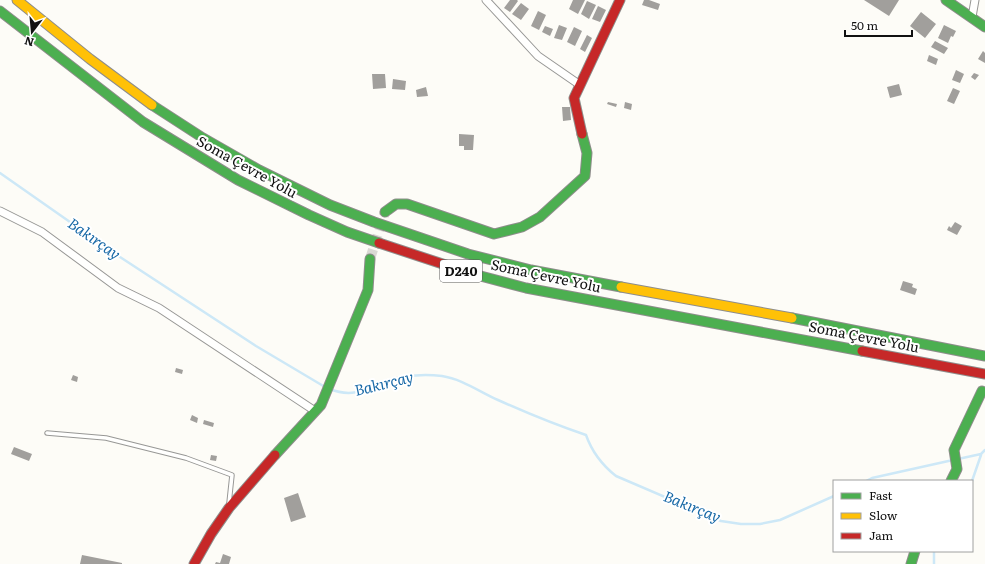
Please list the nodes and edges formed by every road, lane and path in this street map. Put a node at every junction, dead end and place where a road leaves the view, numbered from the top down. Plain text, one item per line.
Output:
1 (16, 0) edge
2 (486, 0) edge
3 (620, 0) edge
4 (946, 0) edge
5 (975, 0) edge
6 (0, 11) edge
7 (972, 17) junction
8 (985, 27) edge
9 (580, 85) junction
10 (0, 211) edge
11 (386, 212) dead end
12 (370, 259) tunnel mouth
13 (985, 356) edge
14 (985, 374) edge
15 (982, 391) dead end
16 (318, 408) junction
17 (47, 433) dead end
18 (952, 480) edge
19 (229, 508) junction
20 (915, 552) edge
21 (194, 564) edge
22 (911, 564) edge

1 - 13 main road, Soma Çevre Yolu / D240
2 - 9 street
3 - 9 main road
4 - 7 main road
5 - 7 street
6 - 14 main road, Soma Çevre Yolu / D240
7 - 8 main road
9 - 11 main road
10 - 16 street
12 - 16 main road
15 - 18 main road
16 - 19 main road
17 - 19 lane
19 - 21 main road
20 - 22 main road

